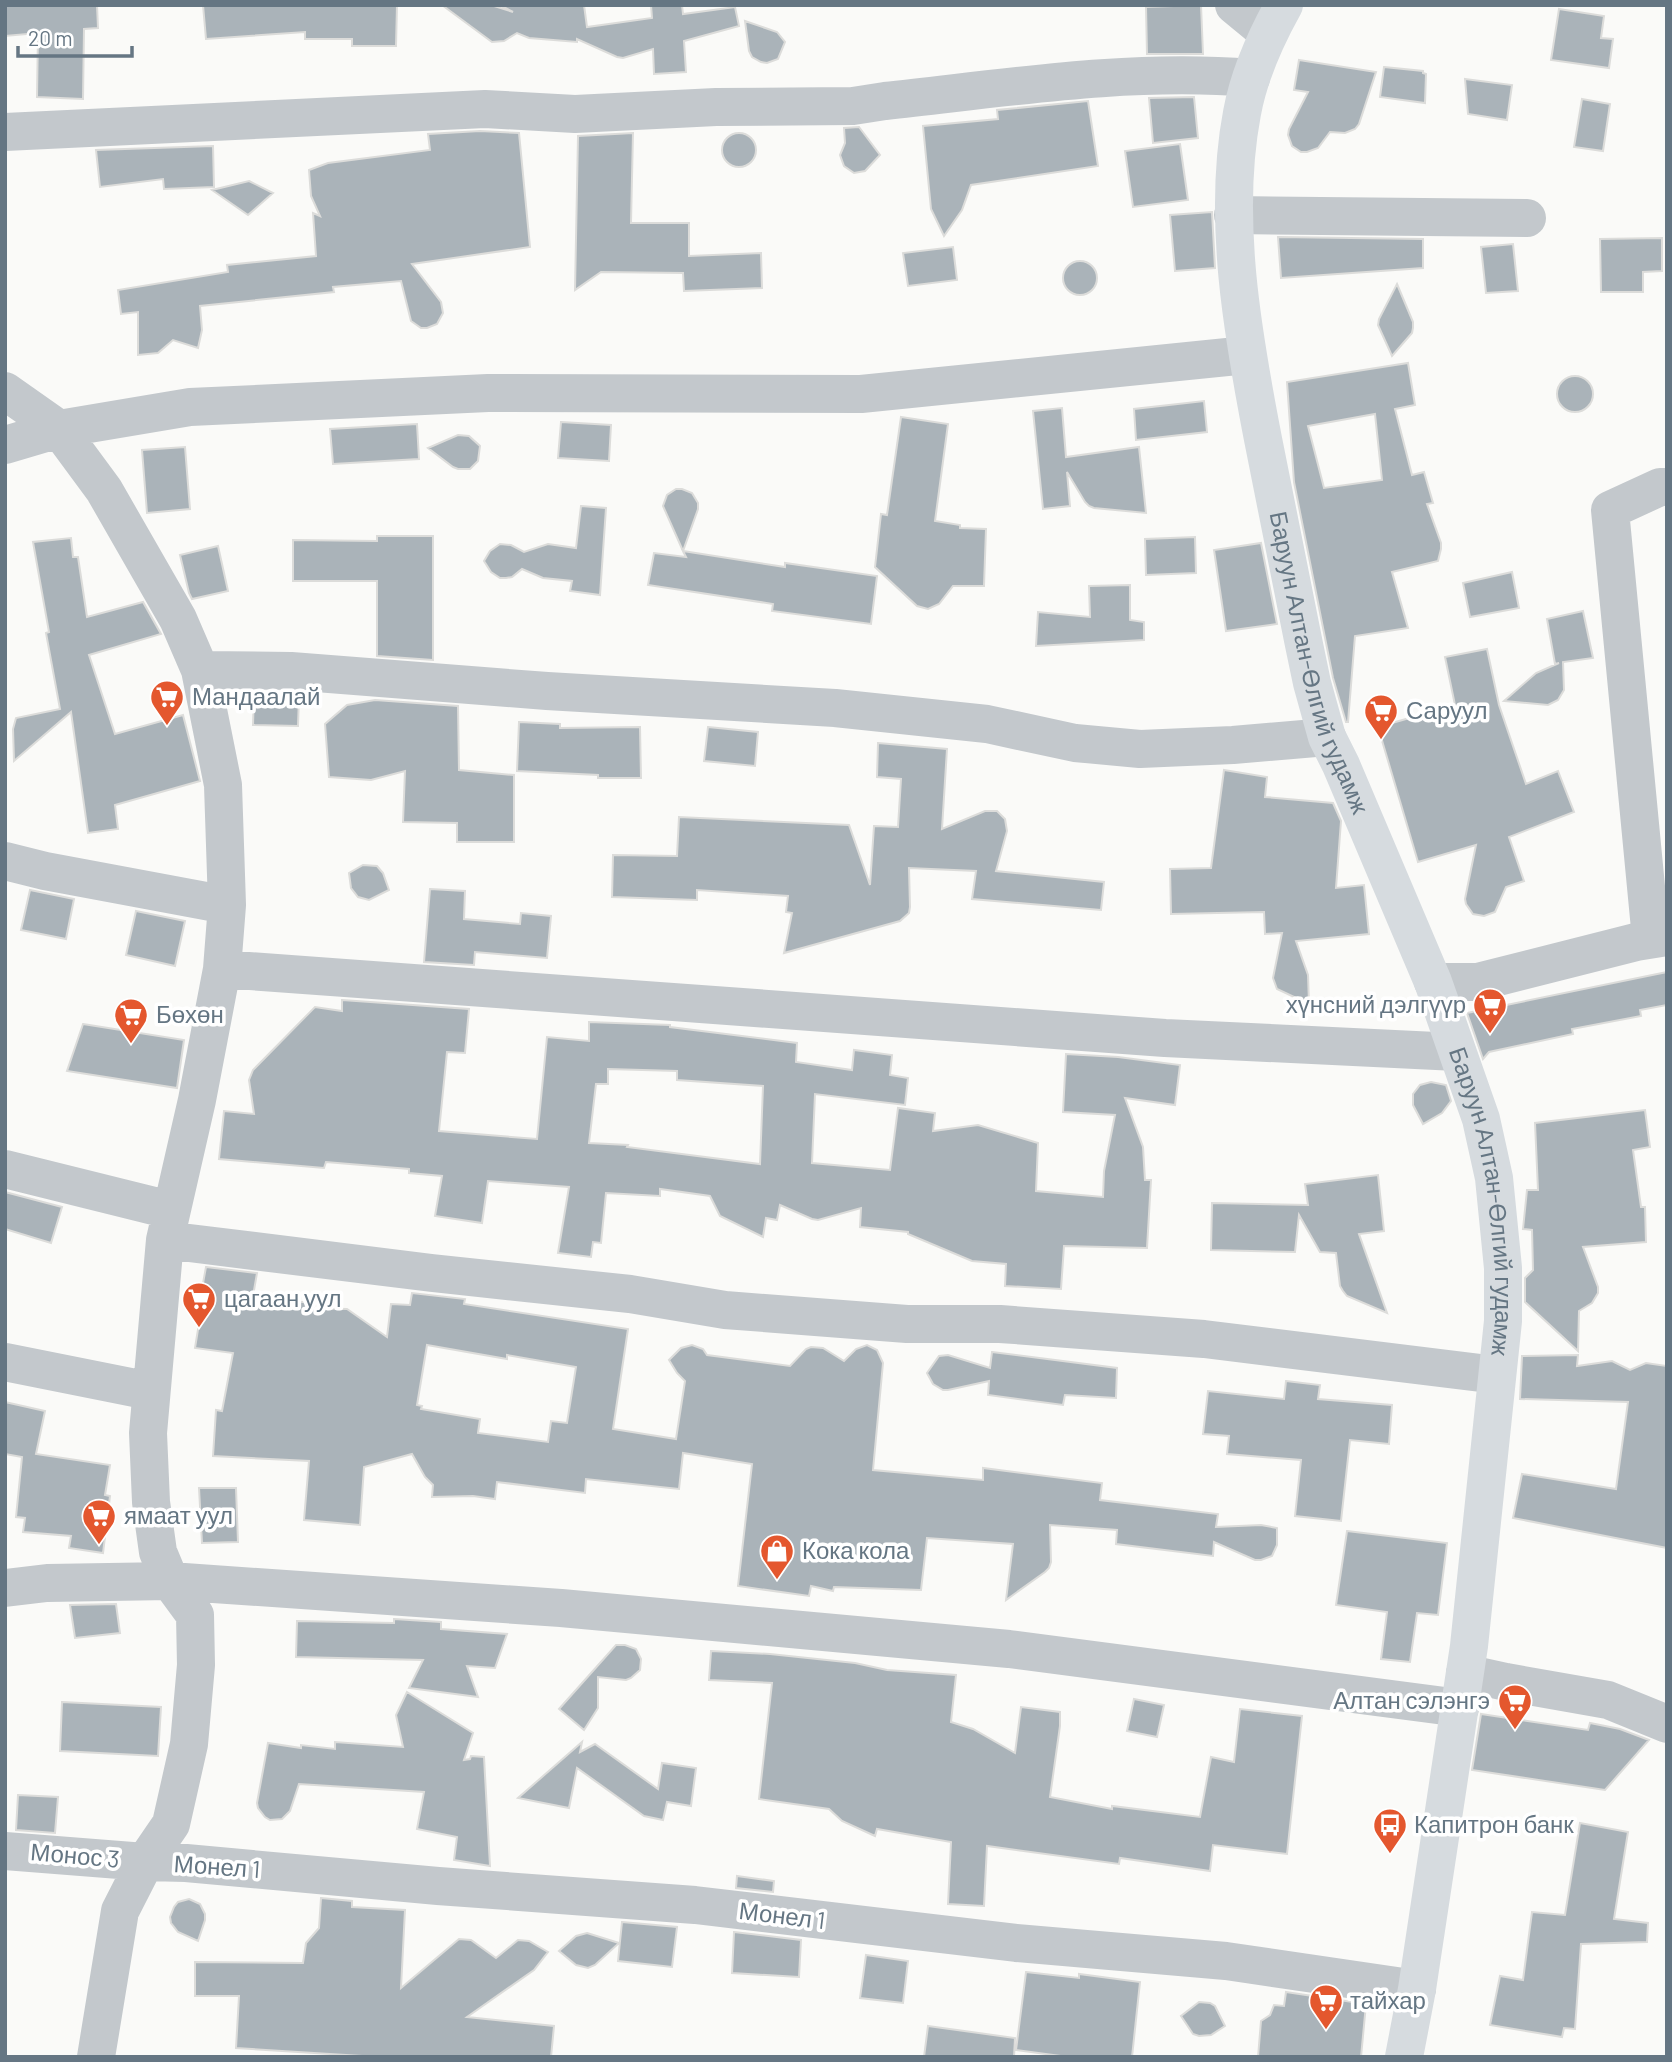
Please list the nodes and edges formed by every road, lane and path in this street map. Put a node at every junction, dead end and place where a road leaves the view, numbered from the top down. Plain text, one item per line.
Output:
1 (1234, 5) edge
2 (1276, 19) edge
3 (1251, 78) junction
4 (5, 132) edge
5 (1233, 215) junction
6 (1527, 218) dead end
7 (1247, 355) junction
8 (5, 391) edge
9 (59, 429) junction
10 (5, 445) edge
11 (1667, 487) edge
12 (200, 670) junction
13 (1327, 737) junction
14 (5, 861) edge
15 (228, 905) junction
16 (1659, 938) edge
17 (222, 968) junction
18 (1433, 982) junction
19 (1457, 1052) junction
20 (5, 1169) edge
21 (168, 1225) junction
22 (5, 1362) edge
23 (1497, 1375) junction
24 (150, 1391) junction
25 (170, 1581) junction
26 (5, 1588) edge
27 (1462, 1690) junction
28 (1667, 1724) edge
29 (5, 1851) edge
30 (145, 1862) junction
31 (1417, 1989) junction
32 (96, 2057) edge
33 (1404, 2057) edge

1 - 2 street
2 - 3 main road, Баруун Алтан-Өлгий гудамж
3 - 4 street
3 - 5 main road, Баруун Алтан-Өлгий гудамж
5 - 6 street
5 - 7 main road, Баруун Алтан-Өлгий гудамж
7 - 9 street
7 - 13 main road, Баруун Алтан-Өлгий гудамж
8 - 9 street
9 - 10 street
9 - 12 street
11 - 16 street
12 - 13 street
12 - 15 street
13 - 18 main road, Баруун Алтан-Өлгий гудамж
14 - 15 street
15 - 17 street
16 - 18 street
17 - 19 street
17 - 21 street
18 - 19 main road, Баруун Алтан-Өлгий гудамж
19 - 23 main road, Баруун Алтан-Өлгий гудамж
20 - 21 street
21 - 23 street
21 - 24 street
22 - 24 street
23 - 27 main road, Баруун Алтан-Өлгий гудамж
24 - 25 street
25 - 26 street
25 - 27 street
25 - 30 street
27 - 28 street
27 - 31 main road, Баруун Алтан-Өлгий гудамж
29 - 30 street, Монос 3
30 - 31 street, Монел 1
30 - 32 street
31 - 33 main road, Баруун Алтан-Өлгий гудамж

